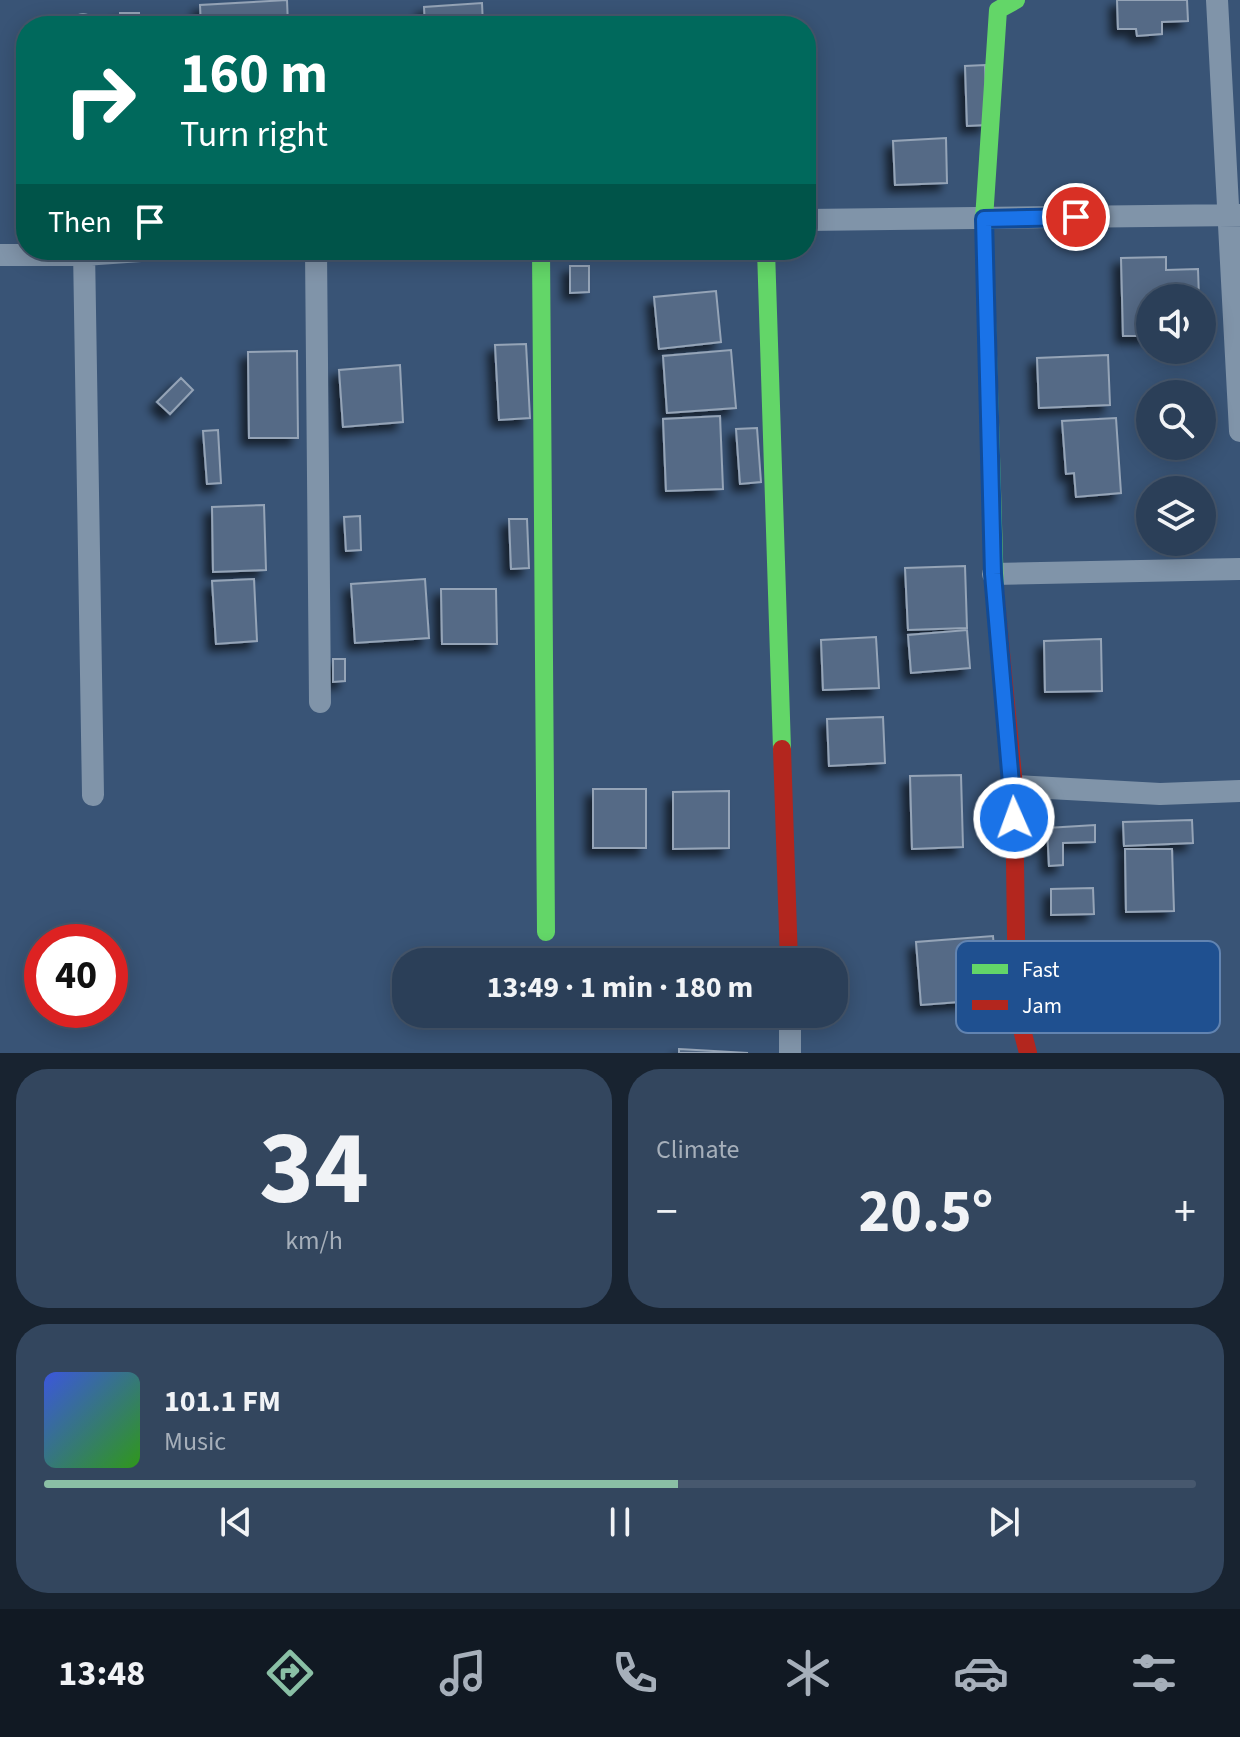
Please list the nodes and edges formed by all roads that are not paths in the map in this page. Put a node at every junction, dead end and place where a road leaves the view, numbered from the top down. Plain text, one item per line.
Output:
1 (1016, 0) edge
2 (1217, 0) edge
3 (1234, 215) edge
4 (984, 219) junction
5 (816, 220) edge
6 (84, 260) edge
7 (316, 260) edge
8 (541, 260) edge
9 (766, 260) edge
10 (1240, 431) edge
11 (1240, 569) edge
12 (993, 574) junction
13 (320, 702) dead end
14 (1014, 786) junction
15 (1240, 791) edge
16 (93, 795) dead end
17 (546, 932) dead end
18 (1016, 941) edge
19 (789, 948) edge
20 (790, 1028) edge
21 (1023, 1033) edge
22 (790, 1053) edge
23 (1028, 1053) edge

1 - 4 street
2 - 3 street
3 - 4 street
3 - 10 street
4 - 5 street
4 - 12 street
6 - 16 street
7 - 13 street
8 - 17 street
9 - 19 street
11 - 12 street
12 - 14 street
14 - 15 street
14 - 18 street
20 - 22 street
21 - 23 street

